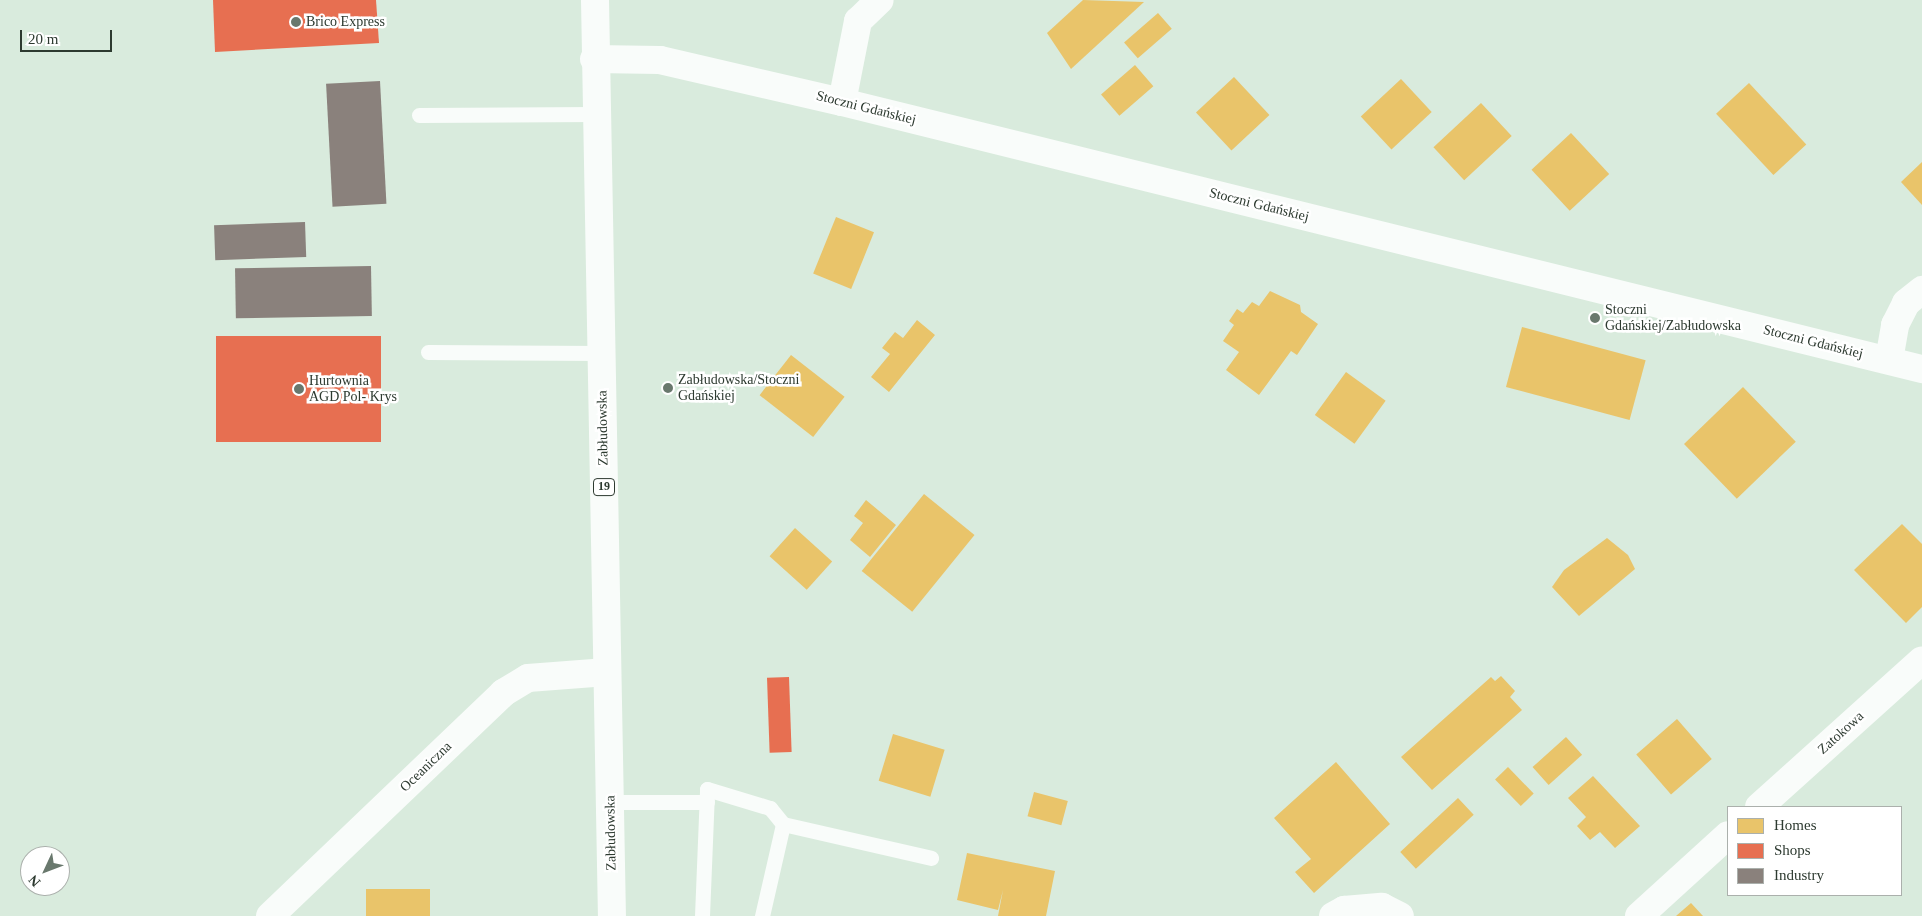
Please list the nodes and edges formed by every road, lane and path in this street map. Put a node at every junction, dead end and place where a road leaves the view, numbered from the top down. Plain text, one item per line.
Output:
1 (595, 0) edge
2 (880, 0) edge
3 (594, 59) junction
4 (842, 102) junction
5 (596, 114) junction
6 (418, 115) dead end
7 (1922, 290) edge
8 (428, 352) dead end
9 (602, 353) junction
10 (1888, 360) junction
11 (1922, 369) edge
12 (1922, 660) edge
13 (607, 672) junction
14 (610, 802) junction
15 (707, 802) junction
16 (1760, 806) edge
17 (783, 824) junction
18 (1727, 836) edge
19 (931, 858) dead end
20 (270, 916) edge
21 (612, 916) edge
22 (702, 916) edge
23 (762, 916) edge
24 (1333, 916) edge
25 (1400, 916) edge
26 (1639, 916) edge

1 - 3 main road, Zabłudowska / 19
2 - 4 main road
3 - 4 main road, Stoczni Gdańskiej
3 - 5 main road, Zabłudowska / 19
4 - 10 main road, Stoczni Gdańskiej
5 - 6 lane
5 - 9 main road, Zabłudowska / 19
7 - 10 main road
8 - 9 lane
9 - 13 main road, Zabłudowska / 19
10 - 11 main road, Stoczni Gdańskiej
12 - 16 main road, Zatokowa
13 - 14 main road, Zabłudowska / 19
13 - 20 main road, Oceaniczna
14 - 15 lane
14 - 21 main road, Zabłudowska / 19
15 - 17 lane
15 - 22 lane
17 - 19 lane
17 - 23 lane
18 - 26 main road
24 - 25 main road

